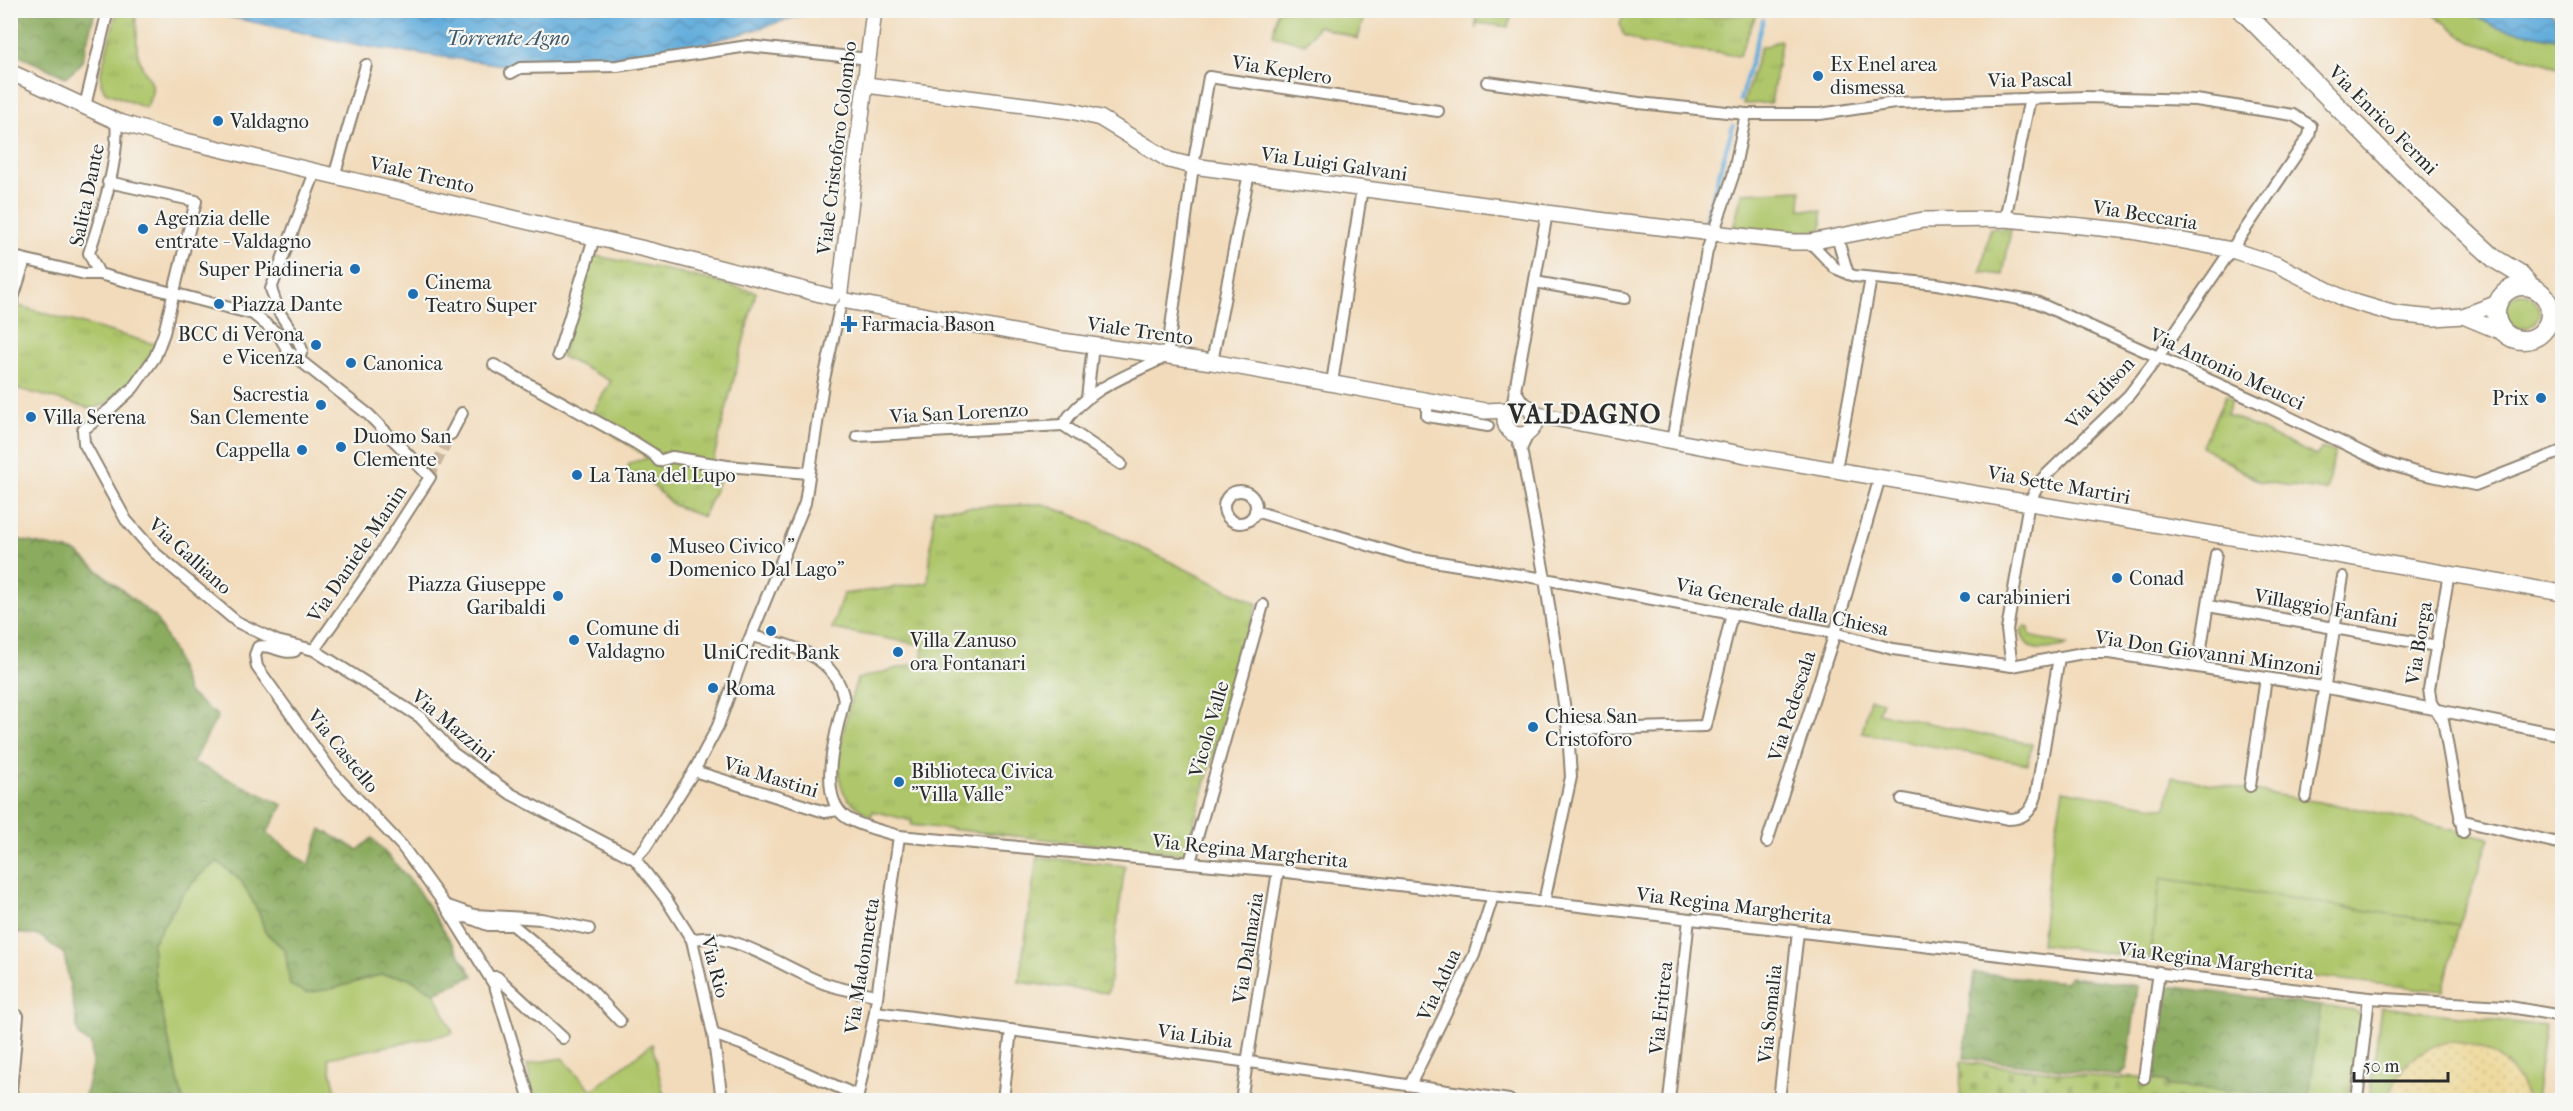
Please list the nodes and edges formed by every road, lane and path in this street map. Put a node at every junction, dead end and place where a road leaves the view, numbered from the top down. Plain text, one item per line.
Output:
1 (108, 10) edge
2 (874, 10) edge
3 (2242, 10) edge
4 (869, 59) junction
5 (366, 66) dead end
6 (10, 72) edge
7 (511, 73) dead end
8 (1487, 82) dead end
9 (866, 85) junction
10 (2030, 98) junction
11 (85, 106) junction
12 (1438, 111) dead end
13 (1746, 114) junction
14 (116, 121) junction
15 (2311, 126) joint
16 (1193, 166) junction
17 (315, 172) junction
18 (1250, 173) junction
19 (334, 177) junction
20 (108, 182) junction
21 (1362, 188) junction
22 (1547, 213) junction
23 (2005, 219) junction
24 (1715, 234) junction
25 (1837, 237) junction
26 (594, 238) junction
27 (1810, 242) junction
28 (2232, 250) junction
29 (10, 256) edge
30 (2495, 259) junction
31 (25, 260) junction
32 (99, 274) junction
33 (1848, 274) junction
34 (1871, 278) junction
35 (1535, 282) junction
36 (2539, 293) junction
37 (173, 294) junction
38 (1625, 298) dead end
39 (840, 299) junction
40 (2500, 300) junction
41 (2562, 307) edge
42 (10, 308) edge
43 (2463, 316) junction
44 (2562, 329) edge
45 (2504, 333) junction
46 (2540, 334) junction
47 (1093, 346) junction
48 (558, 355) dead end
49 (1167, 356) junction
50 (2158, 357) junction
51 (299, 359) junction
52 (1212, 362) junction
53 (494, 365) dead end
54 (1332, 383) junction
55 (1087, 398) junction
56 (462, 413) dead end
57 (1486, 419) joint
58 (1520, 420) junction
59 (1063, 425) junction
60 (451, 434) tunnel mouth
61 (857, 436) dead end
62 (1672, 441) junction
63 (2562, 451) edge
64 (1121, 464) dead end
65 (1836, 469) junction
66 (808, 473) junction
67 (1880, 477) junction
68 (2029, 502) junction
69 (1255, 511) dead end
70 (2216, 554) dead end
71 (2449, 573) junction
72 (2343, 577) dead end
73 (1545, 579) junction
74 (2562, 593) edge
75 (1263, 605) dead end
76 (2208, 606) junction
77 (1732, 614) junction
78 (2333, 628) junction
79 (1835, 633) junction
80 (752, 636) junction
81 (297, 646) junction
82 (2437, 646) junction
83 (314, 651) junction
84 (2059, 657) junction
85 (2012, 666) junction
86 (2198, 666) junction
87 (2266, 678) junction
88 (2323, 687) junction
89 (2434, 708) junction
90 (1568, 730) junction
91 (2562, 735) edge
92 (694, 771) junction
93 (2250, 786) dead end
94 (2306, 797) dead end
95 (1902, 799) dead end
96 (838, 810) junction
97 (900, 836) junction
98 (1767, 842) dead end
99 (2562, 844) edge
100 (635, 859) junction
101 (1190, 862) junction
102 (1278, 871) junction
103 (1493, 896) junction
104 (1544, 903) junction
105 (446, 904) junction
106 (454, 918) junction
107 (1689, 919) junction
108 (589, 929) dead end
109 (1798, 932) junction
110 (692, 940) junction
111 (2158, 972) junction
112 (490, 977) junction
113 (876, 995) junction
114 (2369, 998) junction
115 (10, 1012) edge
116 (875, 1012) junction
117 (2562, 1016) edge
118 (620, 1021) dead end
119 (1011, 1030) junction
120 (713, 1034) junction
121 (563, 1038) dead end
122 (1249, 1062) junction
123 (2144, 1078) dead end
124 (1410, 1085) junction
125 (858, 1098) edge
126 (14, 1101) edge
127 (530, 1101) edge
128 (722, 1101) edge
129 (1003, 1101) edge
130 (1241, 1101) edge
131 (1509, 1101) edge
132 (1669, 1101) edge
133 (1779, 1101) edge
134 (2357, 1101) edge

1 - 11 street
2 - 4 main road, Viale Cristoforo Colombo
3 - 30 main road, Via Enrico Fermi
4 - 7 street
4 - 9 main road, Viale Cristoforo Colombo
5 - 19 street
6 - 11 main road, Viale Trento
8 - 13 street, Via Pascal
9 - 16 main road, Via Luigi Galvani
9 - 39 main road, Viale Cristoforo Colombo
10 - 13 street, Via Pascal
10 - 15 street, Via Pascal
10 - 23 street
11 - 14 main road, Viale Trento
12 - 16 street, Via Keplero
13 - 24 street
14 - 17 main road, Viale Trento
14 - 20 street, Salita Dante
15 - 28 street, Via Edison
16 - 18 main road, Via Luigi Galvani
16 - 49 street
17 - 19 main road, Viale Trento
17 - 51 street
18 - 21 main road, Via Luigi Galvani
18 - 52 street
19 - 26 main road, Viale Trento
20 - 32 street, Salita Dante
20 - 37 street
21 - 22 main road, Via Luigi Galvani
21 - 54 street
22 - 24 main road, Via Luigi Galvani
22 - 35 street
23 - 25 main road, Via Beccaria
23 - 28 main road, Via Beccaria
24 - 27 main road, Via Luigi Galvani
24 - 62 street
25 - 27 main road, Via Beccaria
25 - 33 street
26 - 39 main road, Viale Trento
26 - 48 street
27 - 33 street, Via Antonio Meucci
28 - 43 main road, Via Beccaria
28 - 50 street, Via Edison
29 - 31 street
30 - 36 main road, Via Enrico Fermi
30 - 40 main road
31 - 32 street
31 - 42 street
32 - 37 street
33 - 34 street, Via Antonio Meucci
34 - 50 street, Via Antonio Meucci
34 - 65 street
35 - 38 street
35 - 58 street
36 - 40 main road
36 - 41 main road, Via Enrico Fermi
36 - 46 main road
37 - 51 street
37 - 81 street, Via Galliano
39 - 47 main road, Viale Trento
39 - 66 street
40 - 43 main road, Via Beccaria
40 - 45 main road
43 - 45 main road, Via Beccaria
44 - 46 main road
45 - 46 main road
47 - 49 main road, Viale Trento
47 - 55 street
49 - 52 main road, Viale Trento
49 - 55 street
50 - 63 street, Via Antonio Meucci
50 - 68 street, Via Edison
51 - 83 street, Via Daniele Manin
52 - 54 main road, Viale Trento
53 - 66 street
54 - 57 main road, Viale Trento
55 - 59 street
56 - 60 street
57 - 58 main road, Via Sette Martiri
58 - 62 main road, Via Sette Martiri
58 - 73 street
59 - 61 street, Via San Lorenzo
59 - 64 street
62 - 65 main road, Via Sette Martiri
65 - 67 main road, Via Sette Martiri
66 - 80 street
67 - 68 main road, Via Sette Martiri
67 - 79 street, Via Pedescala
68 - 71 main road, Via Sette Martiri
68 - 85 street
69 - 73 street, Via Generale dalla Chiesa
70 - 76 street
71 - 74 main road, Via Sette Martiri
71 - 82 street, Via Borga
72 - 78 street
73 - 77 street, Via Generale dalla Chiesa
73 - 90 street
75 - 101 street, Vicolo Valle
76 - 78 street, Villaggio Fanfani
76 - 86 street
77 - 79 street, Via Generale dalla Chiesa
77 - 90 street
78 - 82 street, Villaggio Fanfani
78 - 88 street
79 - 85 street, Via Generale dalla Chiesa
79 - 98 street, Via Pedescala
80 - 92 street
80 - 96 street
81 - 83 street, Via Galliano
81 - 105 street, Via Castello
82 - 89 street, Via Borga
83 - 100 street, Via Mazzini
84 - 85 street, Via Don Giovanni Minzoni
84 - 86 street, Via Don Giovanni Minzoni
84 - 95 street
86 - 87 street, Via Don Giovanni Minzoni
87 - 88 street, Via Don Giovanni Minzoni
87 - 93 street
88 - 89 street, Via Don Giovanni Minzoni
88 - 94 street
89 - 91 street, Via Don Giovanni Minzoni
89 - 99 street, Via Borga
90 - 104 street
92 - 96 street, Via Mastini
92 - 100 street
96 - 97 street, Via Regina Margherita
97 - 101 street, Via Regina Margherita
97 - 113 street, Via Madonnetta
100 - 110 street, Via Rio
101 - 102 street, Via Regina Margherita
102 - 103 street, Via Regina Margherita
102 - 122 street, Via Dalmazia
103 - 104 street, Via Regina Margherita
103 - 124 street, Via Adua
104 - 107 street, Via Regina Margherita
105 - 106 street, Via Castello
105 - 108 street
106 - 112 street, Via Castello
106 - 118 street
107 - 109 street, Via Regina Margherita
107 - 132 street, Via Eritrea
109 - 111 street, Via Regina Margherita
109 - 133 street, Via Somalia
110 - 113 street
110 - 120 street, Via Rio
111 - 114 street, Via Regina Margherita
111 - 123 street
112 - 121 street, Via Castello
112 - 127 street, Via Castello
113 - 116 street, Via Madonnetta
114 - 117 street, Via Regina Margherita
114 - 134 street
115 - 126 street
116 - 119 street, Via Libia
116 - 125 street, Via Madonnetta
119 - 122 street, Via Libia
119 - 129 street
120 - 125 street
120 - 128 street, Via Rio
122 - 124 street, Via Libia
122 - 130 street, Via Dalmazia
124 - 131 street, Via Libia

